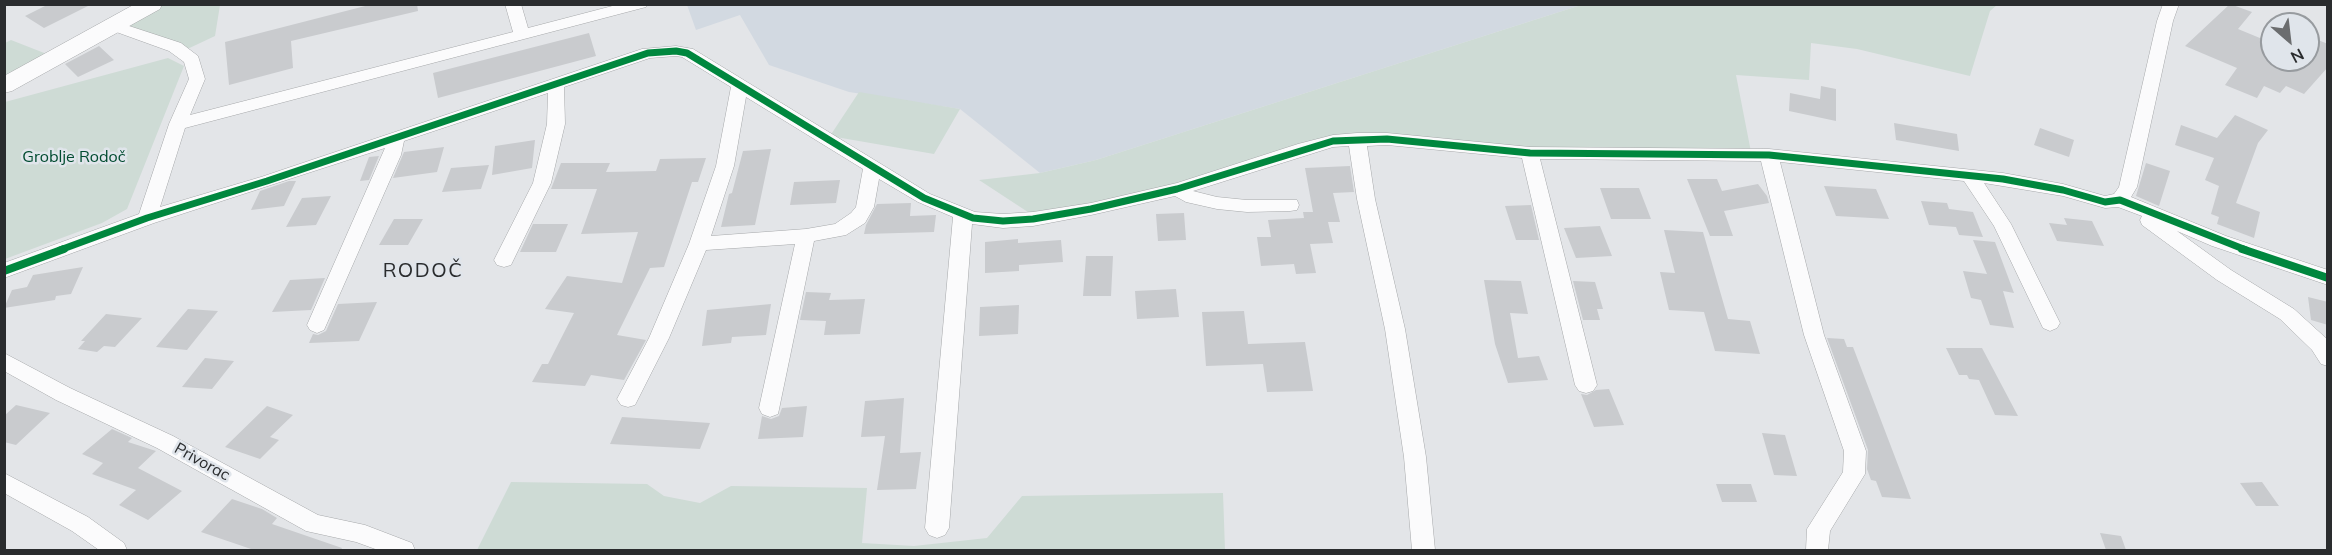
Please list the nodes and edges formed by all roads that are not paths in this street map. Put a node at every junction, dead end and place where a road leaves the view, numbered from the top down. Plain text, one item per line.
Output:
1 (152, 4) edge
2 (513, 4) edge
3 (640, 4) edge
4 (2171, 4) edge
5 (114, 26) junction
6 (522, 35) junction
7 (556, 85) junction
8 (741, 85) junction
9 (4, 86) edge
10 (178, 124) junction
11 (396, 136) junction
12 (1357, 139) junction
13 (1530, 153) junction
14 (1769, 155) junction
15 (872, 167) junction
16 (1969, 175) junction
17 (1177, 189) junction
18 (2120, 200) junction
19 (1290, 205) dead end
20 (963, 214) junction
21 (147, 218) junction
22 (806, 236) junction
23 (699, 244) junction
24 (504, 260) dead end
25 (4, 270) edge
26 (2328, 278) edge
27 (2050, 323) dead end
28 (317, 325) dead end
29 (2328, 358) edge
30 (4, 361) edge
31 (1586, 385) dead end
32 (628, 399) dead end
33 (770, 408) dead end
34 (4, 482) edge
35 (938, 528) dead end
36 (116, 550) edge
37 (404, 550) edge
38 (1423, 550) edge
39 (1817, 550) edge

1 - 5 street
2 - 6 street
3 - 6 street
4 - 18 street
5 - 9 street
5 - 10 street
6 - 10 street
7 - 8 street
7 - 11 street
7 - 24 street
8 - 15 street
8 - 23 street
10 - 21 street
11 - 21 street
11 - 28 street
12 - 13 street
12 - 17 street
12 - 38 street
13 - 14 street
13 - 31 street
14 - 16 street
14 - 39 street
15 - 20 street
15 - 22 street
16 - 18 street
16 - 27 street
17 - 19 street
17 - 20 street
18 - 26 street
18 - 29 street
20 - 35 street
21 - 25 street
22 - 23 street
22 - 33 street
23 - 32 street
30 - 37 street, Privorac
34 - 36 street

